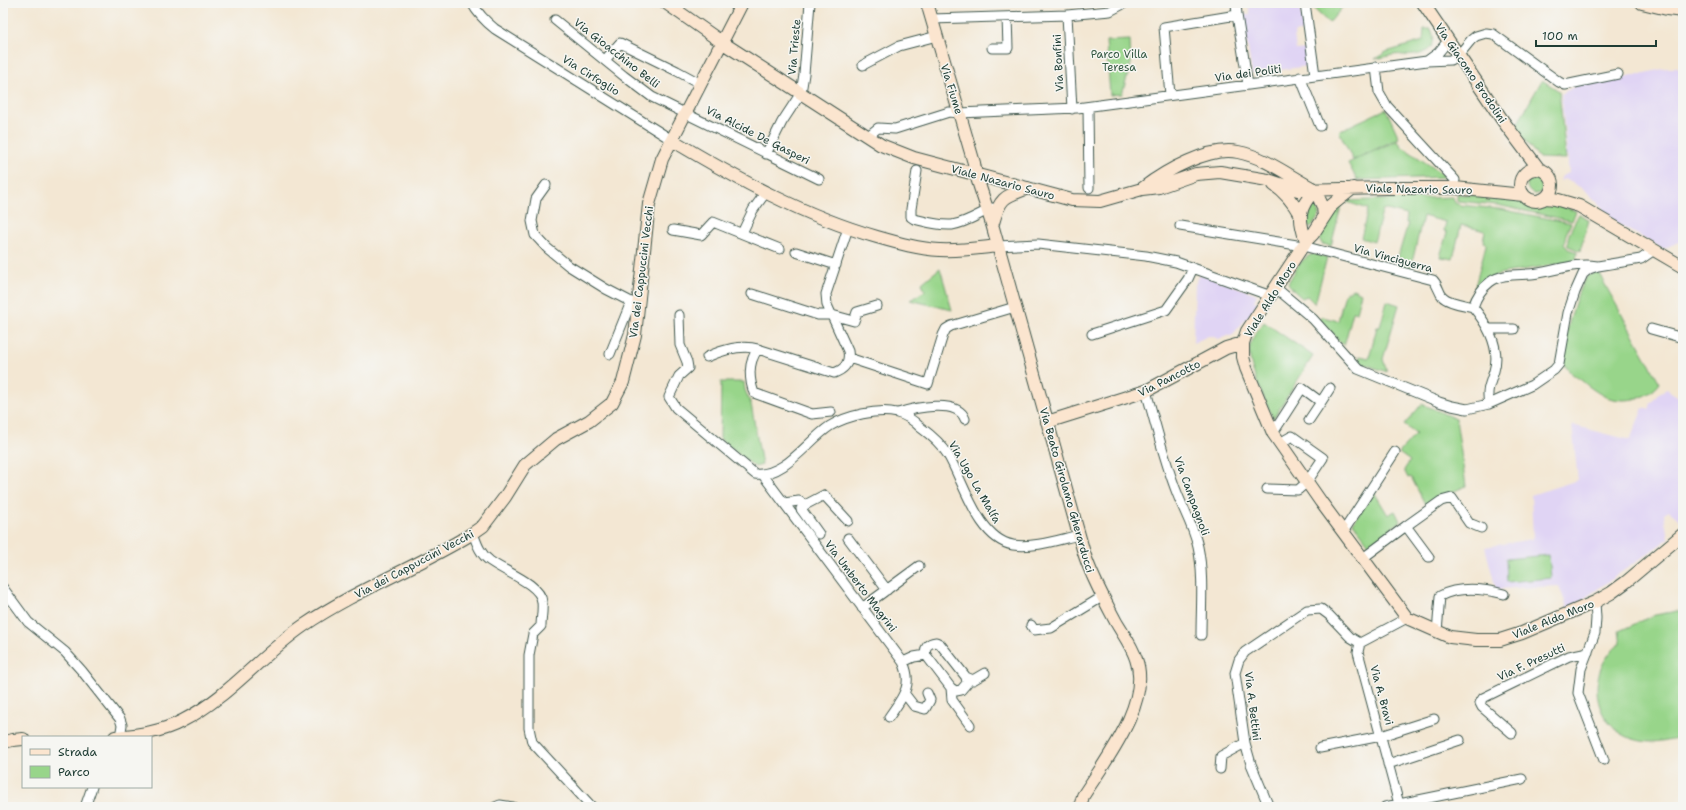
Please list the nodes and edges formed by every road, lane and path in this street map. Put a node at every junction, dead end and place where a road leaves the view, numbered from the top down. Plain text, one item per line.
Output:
1 (472, 3) edge
2 (666, 3) edge
3 (742, 3) edge
4 (810, 3) edge
5 (927, 3) edge
6 (1125, 3) edge
7 (1236, 3) edge
8 (1305, 3) edge
9 (1423, 3) edge
10 (1642, 3) edge
11 (1681, 9) edge
12 (1067, 15) junction
13 (1237, 15) junction
14 (1007, 17) junction
15 (931, 18) junction
16 (555, 20) dead end
17 (937, 36) junction
18 (1448, 41) junction
19 (723, 43) junction
20 (992, 48) dead end
21 (1458, 56) junction
22 (605, 60) junction
23 (1427, 60) junction
24 (863, 65) dead end
25 (1376, 67) junction
26 (1618, 74) dead end
27 (1316, 75) junction
28 (1300, 78) junction
29 (701, 84) junction
30 (1248, 85) junction
31 (801, 93) junction
32 (1170, 95) junction
33 (1088, 107) junction
34 (1072, 109) junction
35 (687, 113) junction
36 (959, 113) junction
37 (1320, 126) dead end
38 (868, 136) junction
39 (672, 140) junction
40 (1519, 144) junction
41 (766, 154) junction
42 (1540, 168) junction
43 (917, 171) dead end
44 (976, 175) junction
45 (1521, 178) junction
46 (819, 179) dead end
47 (1268, 180) junction
48 (1455, 180) dead end
49 (997, 181) junction
50 (1552, 182) junction
51 (546, 185) dead end
52 (1028, 188) junction
53 (1089, 188) dead end
54 (1352, 188) junction
55 (1142, 189) junction
56 (1315, 190) junction
57 (1488, 190) junction
58 (766, 192) junction
59 (1523, 195) junction
60 (984, 197) junction
61 (1546, 198) junction
62 (995, 206) junction
63 (1579, 206) junction
64 (1300, 215) junction
65 (1324, 216) junction
66 (1180, 226) dead end
67 (848, 228) junction
68 (673, 230) dead end
69 (742, 233) junction
70 (1304, 244) junction
71 (998, 246) junction
72 (780, 249) dead end
73 (1654, 250) junction
74 (796, 252) dead end
75 (836, 265) junction
76 (1598, 266) junction
77 (1683, 267) edge
78 (1192, 268) junction
79 (1274, 292) junction
80 (752, 294) dead end
81 (635, 304) junction
82 (877, 306) dead end
83 (1015, 307) junction
84 (1474, 307) junction
85 (679, 315) dead end
86 (832, 315) junction
87 (1488, 329) junction
88 (1514, 329) dead end
89 (1651, 329) dead end
90 (1092, 334) dead end
91 (1683, 338) edge
92 (1243, 343) junction
93 (758, 349) junction
94 (610, 354) dead end
95 (707, 358) dead end
96 (849, 358) junction
97 (1330, 388) dead end
98 (1146, 391) junction
99 (1321, 402) junction
100 (1489, 404) junction
101 (830, 412) dead end
102 (898, 413) junction
103 (965, 419) dead end
104 (1309, 420) dead end
105 (1047, 422) junction
106 (1273, 433) junction
107 (1280, 443) junction
108 (1395, 452) dead end
109 (759, 474) junction
110 (1307, 482) junction
111 (1266, 489) dead end
112 (784, 504) junction
113 (805, 505) junction
114 (848, 521) dead end
115 (1406, 526) junction
116 (1481, 528) dead end
117 (1343, 532) junction
118 (473, 533) junction
119 (819, 534) dead end
120 (1683, 534) edge
121 (1079, 535) junction
122 (848, 538) dead end
123 (1429, 557) dead end
124 (1362, 558) junction
125 (919, 566) dead end
126 (3, 588) edge
127 (887, 590) junction
128 (1504, 594) dead end
129 (1102, 597) junction
130 (1595, 602) junction
131 (862, 608) junction
132 (1407, 618) junction
133 (1032, 625) dead end
134 (1437, 632) junction
135 (1201, 635) dead end
136 (1360, 643) junction
137 (1588, 652) junction
138 (926, 655) junction
139 (903, 662) junction
140 (985, 673) dead end
141 (966, 677) junction
142 (951, 688) junction
143 (904, 693) junction
144 (926, 693) dead end
145 (889, 717) dead end
146 (1434, 719) dead end
147 (970, 725) dead end
148 (1512, 733) dead end
149 (119, 736) edge
150 (125, 736) edge
151 (1381, 736) junction
152 (22, 739) edge
153 (1460, 740) dead end
154 (3, 742) edge
155 (1245, 742) junction
156 (1320, 748) dead end
157 (1604, 760) dead end
158 (1388, 764) junction
159 (1220, 769) dead end
160 (1522, 779) dead end
161 (92, 788) edge
162 (1081, 802) edge
163 (1399, 804) junction
164 (85, 807) edge
165 (495, 807) edge
166 (513, 807) edge
167 (592, 807) edge
168 (1269, 807) edge
169 (1386, 807) edge

1 - 39 street, Via Cirfoglio
2 - 19 street, Viale Nazario Sauro
3 - 19 street, Via dei Cappuccini Vecchi
4 - 31 street, Via Trieste
5 - 15 street, Via Fiume
6 - 12 street
7 - 13 street
8 - 27 street
9 - 18 street, Via Giacomo Brodolini
10 - 11 street
12 - 14 street
12 - 34 street, Via Bonfini
13 - 30 street
13 - 32 street
14 - 15 street
14 - 20 street
15 - 17 street, Via Fiume
16 - 22 street, Via Gioacchino Belli
17 - 24 street
17 - 36 street, Via Fiume
18 - 21 street, Via Giacomo Brodolini
18 - 23 street
19 - 29 street, Via dei Cappuccini Vecchi
19 - 31 street, Viale Nazario Sauro
21 - 23 street, Via dei Politi
21 - 26 street
21 - 40 street, Via Giacomo Brodolini
22 - 29 street
22 - 35 street, Via Gioacchino Belli
23 - 25 street, Via dei Politi
25 - 27 street, Via dei Politi
25 - 48 street
27 - 28 street, Via dei Politi
28 - 30 street, Via dei Politi
28 - 37 street
29 - 35 street, Via dei Cappuccini Vecchi
30 - 32 street, Via dei Politi
31 - 38 street, Viale Nazario Sauro
31 - 41 street
32 - 33 street, Via dei Politi
33 - 34 street, Via dei Politi
33 - 53 street
34 - 36 street, Via dei Politi
35 - 39 street, Via dei Cappuccini Vecchi
35 - 41 street, Via Alcide De Gasperi
36 - 38 street
36 - 44 street, Via Fiume
38 - 44 street, Viale Nazario Sauro
39 - 58 street
39 - 81 street, Via dei Cappuccini Vecchi
40 - 42 street, Via Giacomo Brodolini
40 - 45 street, Via Giacomo Brodolini
41 - 46 street, Via Alcide De Gasperi
42 - 45 street
42 - 50 street
43 - 62 street
44 - 49 street, Viale Nazario Sauro
44 - 60 street, Via Fiume
45 - 57 street
45 - 59 street
47 - 55 street, Viale Nazario Sauro
47 - 56 street, Viale Nazario Sauro
47 - 64 street
49 - 52 street, Viale Nazario Sauro
49 - 60 street
49 - 62 street
50 - 61 street
50 - 63 street
51 - 81 street
52 - 55 street, Viale Nazario Sauro
52 - 62 street
54 - 56 street, Viale Nazario Sauro
54 - 57 street, Viale Nazario Sauro
54 - 65 street, Viale Aldo Moro
55 - 56 street, Viale Nazario Sauro
56 - 64 street
56 - 65 street
57 - 59 street, Viale Nazario Sauro
58 - 67 street
58 - 69 street
59 - 61 street, Viale Nazario Sauro
60 - 62 street, Via Fiume
61 - 63 street, Viale Nazario Sauro
62 - 71 street, Via Beato Girolamo Gherarducci
63 - 73 street, Viale Nazario Sauro
64 - 70 street
65 - 70 street, Viale Aldo Moro
66 - 70 street, Via Vinciguerra
67 - 71 street
67 - 75 street
68 - 69 street
69 - 72 street
70 - 79 street, Viale Aldo Moro
70 - 84 street, Via Vinciguerra
71 - 78 street
71 - 83 street, Via Beato Girolamo Gherarducci
73 - 76 street
73 - 77 street, Viale Nazario Sauro
74 - 75 street
75 - 86 street
76 - 84 street
76 - 100 street
78 - 79 street
78 - 90 street
79 - 92 street, Viale Aldo Moro
79 - 100 street
80 - 86 street
81 - 94 street
81 - 118 street, Via dei Cappuccini Vecchi
82 - 86 street
83 - 96 street
83 - 105 street, Via Beato Girolamo Gherarducci
84 - 87 street
85 - 109 street, Via Umberto Magrini
86 - 96 street
87 - 88 street
87 - 100 street
89 - 91 street
92 - 98 street, Via Pancotto
92 - 106 street, Viale Aldo Moro
93 - 95 street
93 - 96 street
93 - 101 street
97 - 99 street
98 - 105 street, Via Pancotto
98 - 135 street, Via Campagnoli
99 - 104 street
99 - 106 street
102 - 103 street
102 - 109 street, Via Ugo La Malfa
102 - 121 street, Via Ugo La Malfa
105 - 121 street, Via Beato Girolamo Gherarducci
106 - 107 street, Viale Aldo Moro
107 - 110 street, Viale Aldo Moro
107 - 110 street
108 - 117 street
109 - 112 street, Via Umberto Magrini
110 - 111 street
110 - 117 street, Viale Aldo Moro
112 - 113 street
112 - 131 street, Via Umberto Magrini
113 - 114 street
113 - 119 street
115 - 116 street
115 - 123 street
115 - 124 street
117 - 124 street, Viale Aldo Moro
118 - 150 street, Via dei Cappuccini Vecchi
118 - 167 street
120 - 130 street, Viale Aldo Moro
121 - 129 street, Via Beato Girolamo Gherarducci
122 - 127 street
124 - 132 street, Viale Aldo Moro
125 - 127 street
126 - 149 street
127 - 131 street
128 - 134 street
129 - 133 street
129 - 162 street, Via Beato Girolamo Gherarducci
130 - 134 street, Viale Aldo Moro
130 - 137 street
131 - 139 street, Via Umberto Magrini
132 - 134 street, Viale Aldo Moro
132 - 136 street
136 - 151 street, Via A. Bravi
136 - 155 street, Via A. Bettini
137 - 148 street, Via F. Presutti
137 - 157 street
138 - 139 street
138 - 141 street
138 - 142 street
139 - 143 street, Via Umberto Magrini
140 - 141 street
141 - 142 street
142 - 147 street
143 - 144 street
143 - 145 street, Via Umberto Magrini
146 - 151 street
151 - 156 street
151 - 158 street, Via A. Bravi
152 - 154 street
153 - 158 street
155 - 159 street
155 - 168 street, Via A. Bettini
158 - 163 street, Via A. Bravi
160 - 163 street
161 - 164 street
163 - 169 street
165 - 166 street

